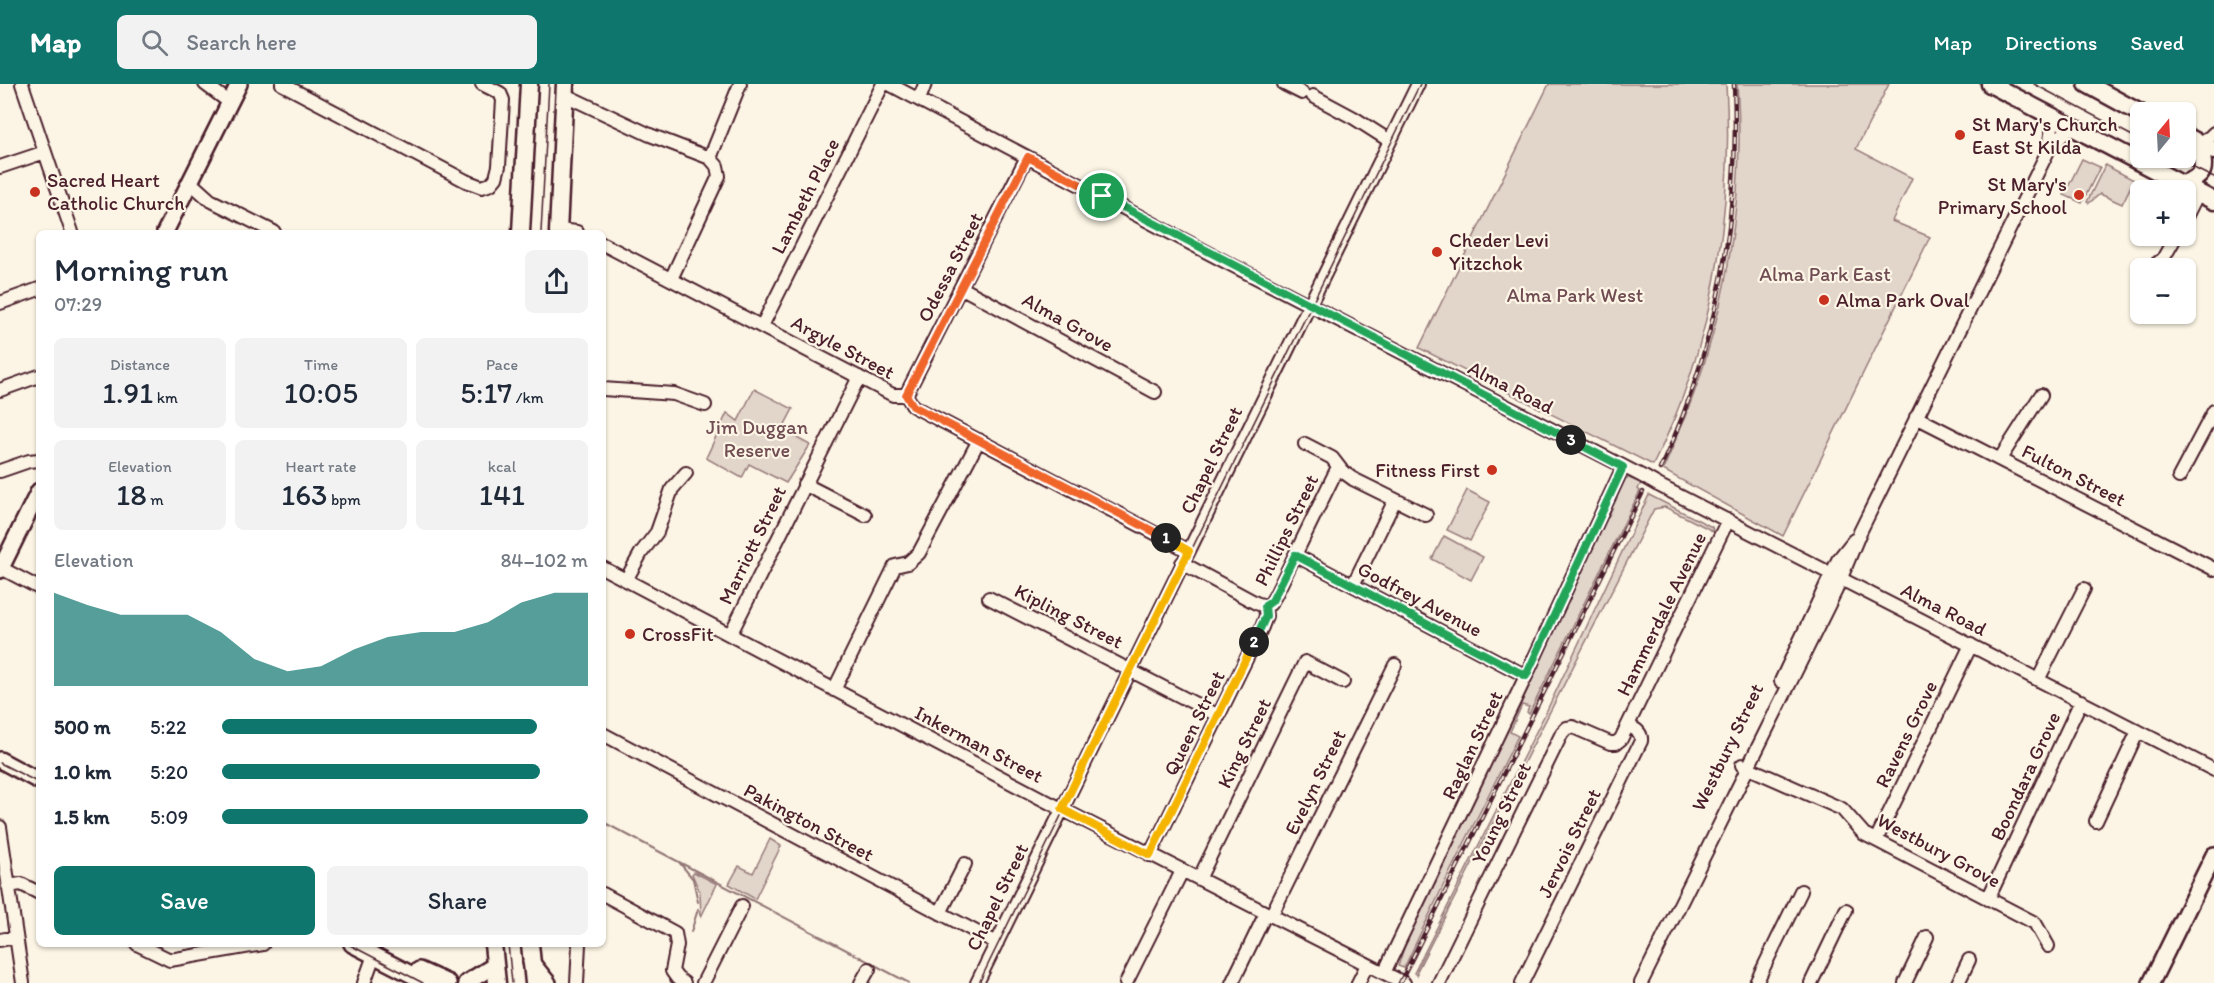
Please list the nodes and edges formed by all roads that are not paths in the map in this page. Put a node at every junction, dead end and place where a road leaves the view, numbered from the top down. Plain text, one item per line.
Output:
1 (22, 84) edge
2 (205, 84) edge
3 (238, 84) edge
4 (282, 84) edge
5 (482, 84) edge
6 (529, 84) edge
7 (740, 84) edge
8 (883, 84) edge
9 (889, 84) edge
10 (917, 84) edge
11 (925, 84) edge
12 (1284, 84) edge
13 (1418, 84) edge
14 (1990, 84) edge
15 (2089, 85) edge
16 (565, 90) edge
17 (915, 98) junction
18 (230, 102) junction
19 (2130, 108) edge
20 (2050, 115) junction
21 (2071, 126) junction
22 (2214, 133) edge
23 (1392, 137) junction
24 (2196, 139) edge
25 (2196, 142) edge
26 (2049, 149) junction
27 (2196, 149) edge
28 (2214, 151) edge
29 (45, 152) junction
30 (1028, 157) junction
31 (710, 158) junction
32 (0, 167) edge
33 (2174, 180) edge
34 (2195, 180) edge
35 (187, 188) junction
36 (2198, 193) joint
37 (2196, 197) edge
38 (2214, 201) edge
39 (71, 230) edge
40 (166, 230) edge
41 (270, 230) edge
42 (521, 230) edge
43 (558, 230) edge
44 (606, 246) edge
45 (670, 279) junction
46 (962, 288) junction
47 (36, 290) edge
48 (0, 303) edge
49 (1309, 305) junction
50 (762, 326) junction
51 (36, 377) edge
52 (859, 377) junction
53 (606, 388) edge
54 (0, 390) edge
55 (1155, 392) dead end
56 (906, 395) junction
57 (2041, 395) dead end
58 (705, 405) dead end
59 (2214, 411) edge
60 (1916, 417) junction
61 (979, 440) junction
62 (1305, 444) dead end
63 (2000, 459) junction
64 (36, 460) edge
65 (1338, 467) junction
66 (1623, 467) junction
67 (0, 471) edge
68 (686, 473) dead end
69 (2179, 477) dead end
70 (804, 484) junction
71 (36, 497) edge
72 (1395, 500) junction
73 (865, 515) dead end
74 (1426, 515) dead end
75 (1728, 520) junction
76 (1189, 551) junction
77 (1295, 555) junction
78 (1182, 564) junction
79 (0, 569) edge
80 (2214, 569) edge
81 (606, 570) edge
82 (1837, 576) junction
83 (626, 580) junction
84 (1353, 585) junction
85 (36, 587) edge
86 (2084, 589) dead end
87 (990, 597) dead end
88 (1265, 606) junction
89 (730, 635) junction
90 (1971, 645) junction
91 (1395, 665) dead end
92 (1130, 670) junction
93 (1526, 676) junction
94 (2038, 680) junction
95 (1343, 682) dead end
96 (834, 690) junction
97 (2081, 702) junction
98 (1219, 716) junction
99 (1628, 725) junction
100 (2138, 731) junction
101 (606, 736) edge
102 (0, 760) edge
103 (1744, 766) junction
104 (2214, 770) edge
105 (36, 779) edge
106 (1062, 809) junction
107 (2096, 821) dead end
108 (0, 827) edge
109 (1876, 840) junction
110 (1150, 855) junction
111 (2213, 860) edge
112 (964, 864) dead end
113 (1182, 871) junction
114 (1199, 879) junction
115 (8, 886) junction
116 (1801, 891) dead end
117 (36, 892) edge
118 (606, 896) edge
119 (1988, 899) junction
120 (742, 906) dead end
121 (1846, 910) dead end
122 (940, 913) junction
123 (1268, 914) junction
124 (16, 937) junction
125 (1928, 937) dead end
126 (0, 940) edge
127 (997, 943) junction
128 (2048, 946) dead end
129 (143, 947) edge
130 (246, 947) edge
131 (358, 947) edge
132 (493, 947) edge
133 (530, 947) edge
134 (579, 947) edge
135 (379, 958) junction
136 (1970, 960) dead end
137 (531, 962) junction
138 (1367, 964) junction
139 (495, 965) junction
140 (869, 969) dead end
141 (1384, 973) junction
142 (23, 983) edge
143 (364, 983) edge
144 (369, 983) edge
145 (428, 983) edge
146 (448, 983) edge
147 (466, 983) edge
148 (497, 983) edge
149 (534, 983) edge
150 (548, 983) edge
151 (577, 983) edge
152 (684, 983) edge
153 (703, 983) edge
154 (861, 983) edge
155 (977, 983) edge
156 (1126, 983) edge
157 (1232, 983) edge
158 (1358, 983) edge
159 (1404, 983) edge
160 (1439, 983) edge
161 (1522, 983) edge
162 (1633, 983) edge
163 (1641, 983) edge
164 (1756, 983) edge
165 (1810, 983) edge
166 (1905, 983) edge
167 (1958, 983) edge
168 (2152, 983) edge

1 - 29 street
2 - 18 street
3 - 18 main road
4 - 5 street
6 - 42 highway
7 - 31 street
8 - 50 street, Lambeth Place
9 - 17 street, Alma Road
10 - 17 street
11 - 17 street
12 - 23 street
13 - 23 street, Chapel Street
14 - 20 highway
15 - 19 highway
16 - 31 street
16 - 43 highway
17 - 30 street, Alma Road
18 - 35 main road
20 - 21 highway
20 - 26 street, Westbury Street
21 - 26 street, Westbury Street
21 - 33 highway
22 - 24 street
23 - 49 street, Chapel Street
25 - 28 highway
26 - 60 street, Westbury Street
27 - 34 highway
29 - 32 street
29 - 39 street
30 - 46 street, Odessa Street
30 - 49 street, Alma Road
31 - 45 street
35 - 40 main road
35 - 41 street
36 - 37 street
36 - 38 highway
44 - 45 street, Argyle Street
45 - 50 street, Argyle Street
46 - 55 street, Alma Grove
46 - 56 street, Odessa Street
47 - 48 street
49 - 66 street, Alma Road
49 - 76 street, Chapel Street
50 - 52 street, Argyle Street
51 - 54 street
52 - 56 street, Argyle Street
52 - 70 street, Marriott Street
53 - 58 street
56 - 61 street, Argyle Street
57 - 63 street
59 - 69 street
60 - 63 street, Fulton Street
60 - 82 street, Westbury Street
61 - 76 street, Argyle Street
61 - 96 street
62 - 65 street
63 - 80 street, Fulton Street
64 - 67 street
65 - 72 street
65 - 77 street, Phillips Street
66 - 75 street, Alma Road, bridge
66 - 93 street, Raglan Street
68 - 83 street
70 - 73 street
70 - 89 street, Marriott Street
71 - 79 main road
72 - 74 street
72 - 84 street
75 - 82 street, Alma Road
75 - 99 street, Hammerdale Avenue
76 - 78 street, Chapel Street
77 - 84 street, Godfrey Avenue
77 - 88 street, Phillips Street
78 - 88 street
78 - 92 street, Chapel Street
79 - 85 street
81 - 83 street, Inkerman Street
82 - 90 street, Alma Road
82 - 103 street, Westbury Street
83 - 89 street, Inkerman Street
84 - 93 street, Godfrey Avenue
86 - 94 street
87 - 92 street, Kipling Street
88 - 98 street, Queen Street
89 - 96 street, Inkerman Street
90 - 94 street, Alma Road
90 - 109 street, Ravens Grove
91 - 123 street, Evelyn Street
92 - 98 street, Kipling Street
92 - 106 street, Chapel Street
93 - 141 street, Raglan Street
94 - 97 street, Alma Road
95 - 114 street, King Street
96 - 106 street, Inkerman Street
97 - 100 street, Alma Road
97 - 119 street, Boondara Grove
98 - 110 street, Queen Street
99 - 160 street, Young Street
99 - 161 street, Jervois Street
100 - 104 street, Alma Road
100 - 107 street
101 - 122 street, Pakington Street
102 - 105 main road
103 - 109 street, Westbury Grove
103 - 162 street, Westbury Street
103 - 163 street, Westbury Street
106 - 110 street, Inkerman Street
106 - 127 street, Chapel Street
108 - 115 street
109 - 119 street, Westbury Grove
110 - 113 street, Inkerman Street
111 - 168 main road
112 - 122 street
113 - 114 street, Inkerman Street
113 - 156 street
114 - 123 street, Inkerman Street
115 - 117 street
115 - 124 street
116 - 164 street
118 - 152 street
119 - 128 street, Westbury Grove
120 - 153 street
121 - 165 street
122 - 127 street, Pakington Street
123 - 138 street, Inkerman Street
123 - 157 street, Evelyn Street
124 - 126 street
124 - 142 street
125 - 166 street
127 - 155 street, Chapel Street
129 - 130 street
131 - 135 main road
132 - 139 highway
133 - 137 highway
134 - 151 street
135 - 143 street
135 - 144 street
135 - 145 main road
135 - 146 main road
136 - 167 street
137 - 149 highway
137 - 150 main road
138 - 141 street, Inkerman Street
138 - 158 street
139 - 147 main road
139 - 148 highway
140 - 154 street
141 - 159 street, Inkerman Street

